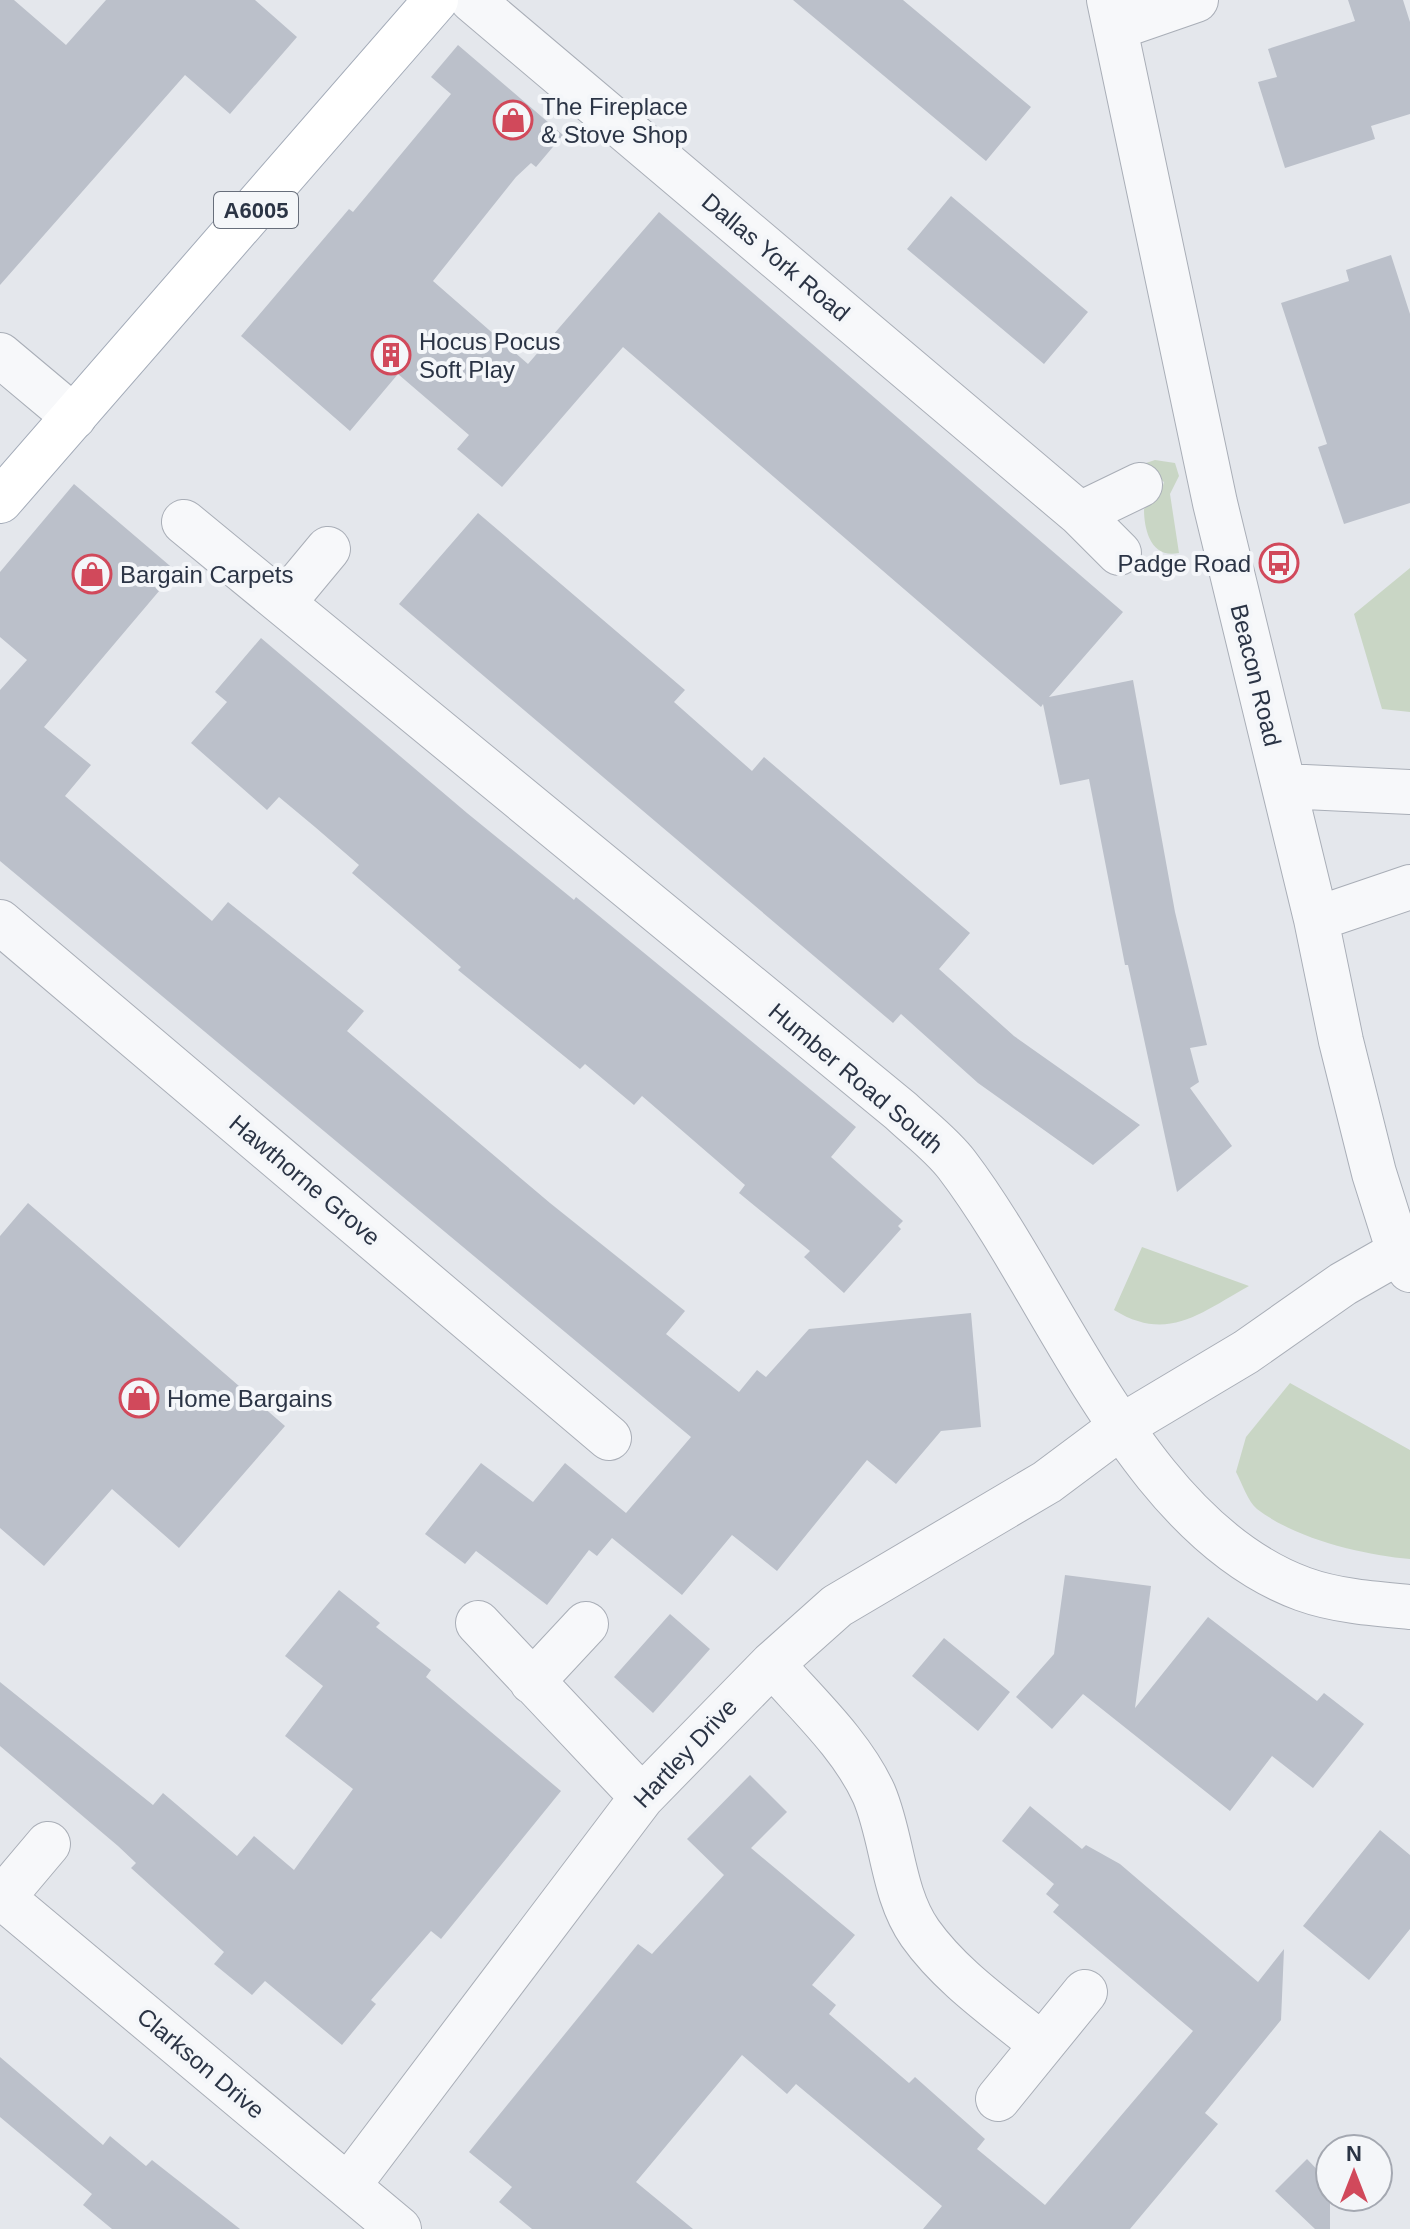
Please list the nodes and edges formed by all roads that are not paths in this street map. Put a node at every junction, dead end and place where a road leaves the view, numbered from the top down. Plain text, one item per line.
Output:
1 (436, 0) edge
2 (472, 0) edge
3 (1196, 0) edge
4 (1112, 14) edge
5 (0, 355) edge
6 (74, 417) junction
7 (1140, 485) dead end
8 (0, 501) edge
9 (1080, 514) junction
10 (184, 522) dead end
11 (328, 549) dead end
12 (1119, 553) dead end
13 (284, 602) junction
14 (1284, 786) junction
15 (1410, 792) edge
16 (1410, 887) edge
17 (1316, 919) junction
18 (0, 922) edge
19 (1404, 1261) edge
20 (1122, 1426) junction
21 (609, 1438) dead end
22 (1410, 1607) edge
23 (478, 1623) dead end
24 (586, 1624) dead end
25 (772, 1664) junction
26 (532, 1682) junction
27 (642, 1797) junction
28 (48, 1844) dead end
29 (1, 1900) edge
30 (1085, 1992) dead end
31 (1042, 2045) junction
32 (998, 2099) dead end
33 (348, 2186) junction
34 (399, 2229) edge

1 - 6 main road, A6005
2 - 9 street, Dallas York Road
3 - 4 street
4 - 14 street, Beacon Road
5 - 6 street
6 - 8 main road, A6005
7 - 9 street
9 - 12 street, Dallas York Road
10 - 13 street, Humber Road South
11 - 13 street
13 - 20 street, Humber Road South
14 - 15 street
14 - 17 street, Beacon Road
16 - 17 street
17 - 19 street, Beacon Road
18 - 21 street, Hawthorne Grove
19 - 20 street
20 - 22 street, Humber Road South
20 - 25 street, Hartley Drive
23 - 26 street
24 - 26 street
25 - 27 street, Hartley Drive
25 - 31 street
26 - 27 street
27 - 33 street, Hartley Drive
28 - 29 street, Clarkson Drive
29 - 33 street, Clarkson Drive
30 - 31 street
31 - 32 street
33 - 34 street, Clarkson Drive

